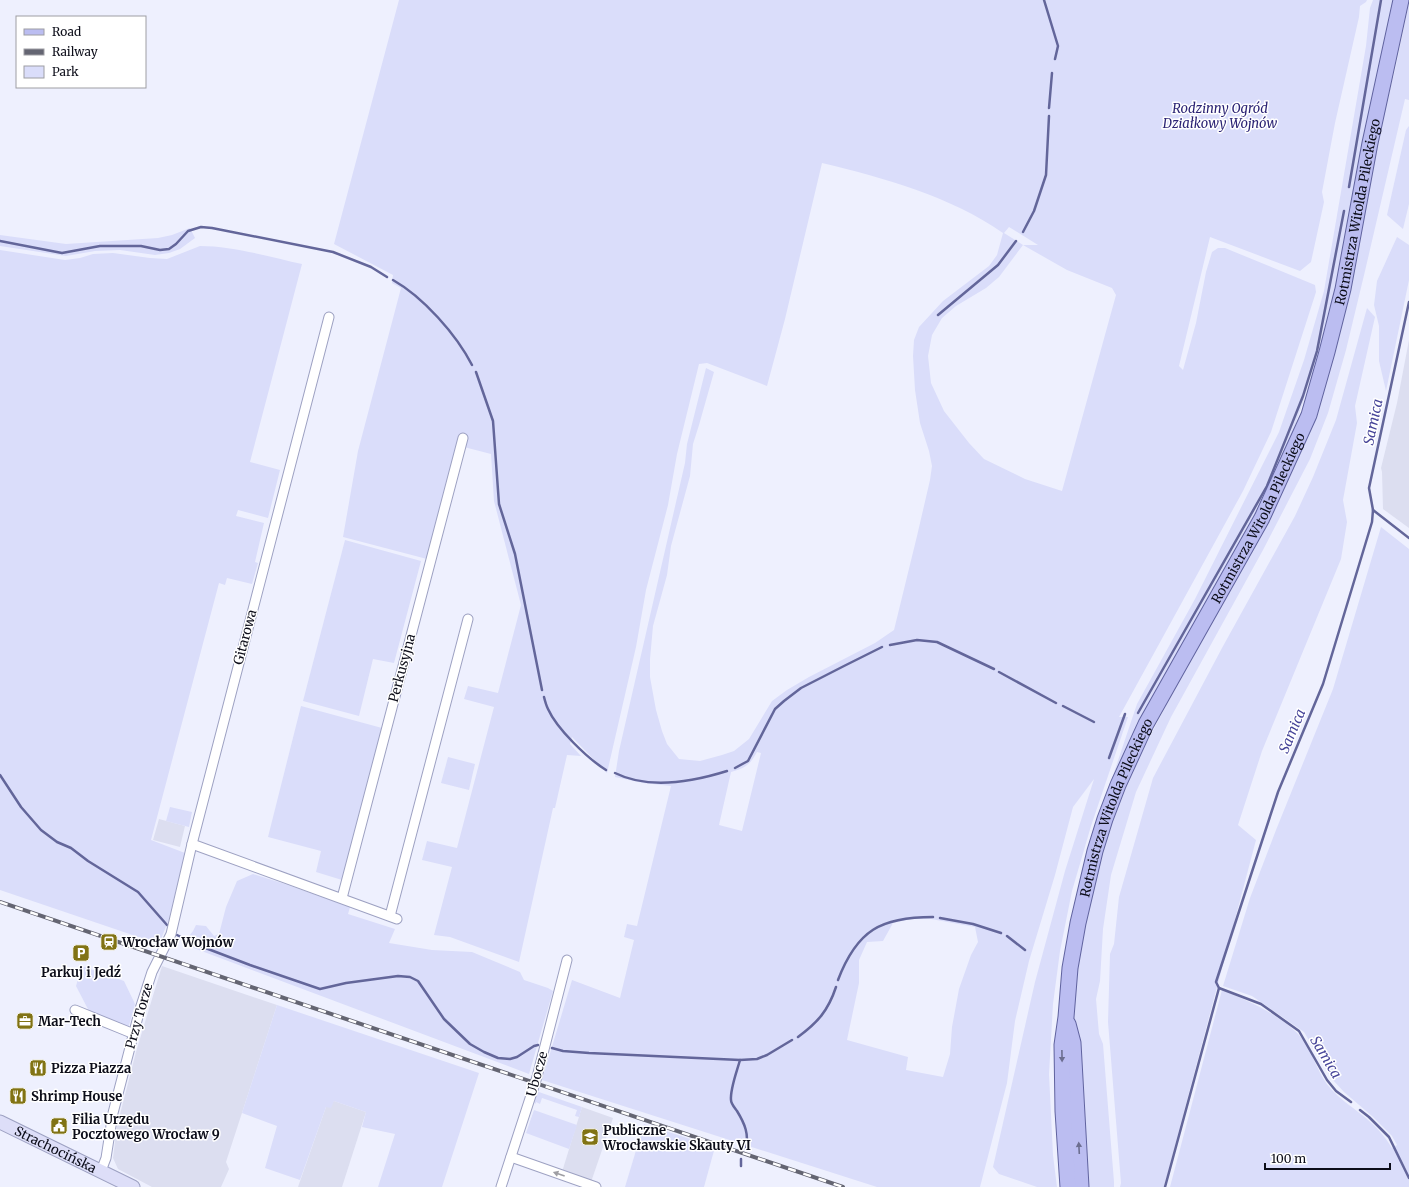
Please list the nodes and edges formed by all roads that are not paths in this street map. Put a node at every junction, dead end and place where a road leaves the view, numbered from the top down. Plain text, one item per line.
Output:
1 (1401, 0) edge
2 (329, 317) dead end
3 (463, 438) dead end
4 (468, 619) dead end
5 (192, 844) junction
6 (342, 898) junction
7 (160, 956) joint
8 (567, 960) dead end
9 (75, 1010) dead end
10 (1066, 1018) junction
11 (134, 1034) junction
12 (0, 1122) edge
13 (511, 1157) junction
14 (101, 1172) junction
15 (133, 1187) edge
16 (501, 1187) edge
17 (596, 1187) edge
18 (1068, 1187) edge
19 (1081, 1187) edge

1 - 10 main road, Rotmistrza Witolda Pileckiego
2 - 5 street, Gitarowa
3 - 6 street, Perkusyjna
4 - 6 street
5 - 6 street
5 - 7 street, Gitarowa
7 - 11 street, Przy Torze
8 - 13 street, Ubocze
9 - 11 street
10 -> 18 main road, Rotmistrza Witolda Pileckiego
19 -> 10 main road, Rotmistrza Witolda Pileckiego
11 - 14 street, Przy Torze
12 - 14 main road, Strachocińska
13 - 16 street, Ubocze
17 -> 13 street
14 - 15 main road, Strachocińska

